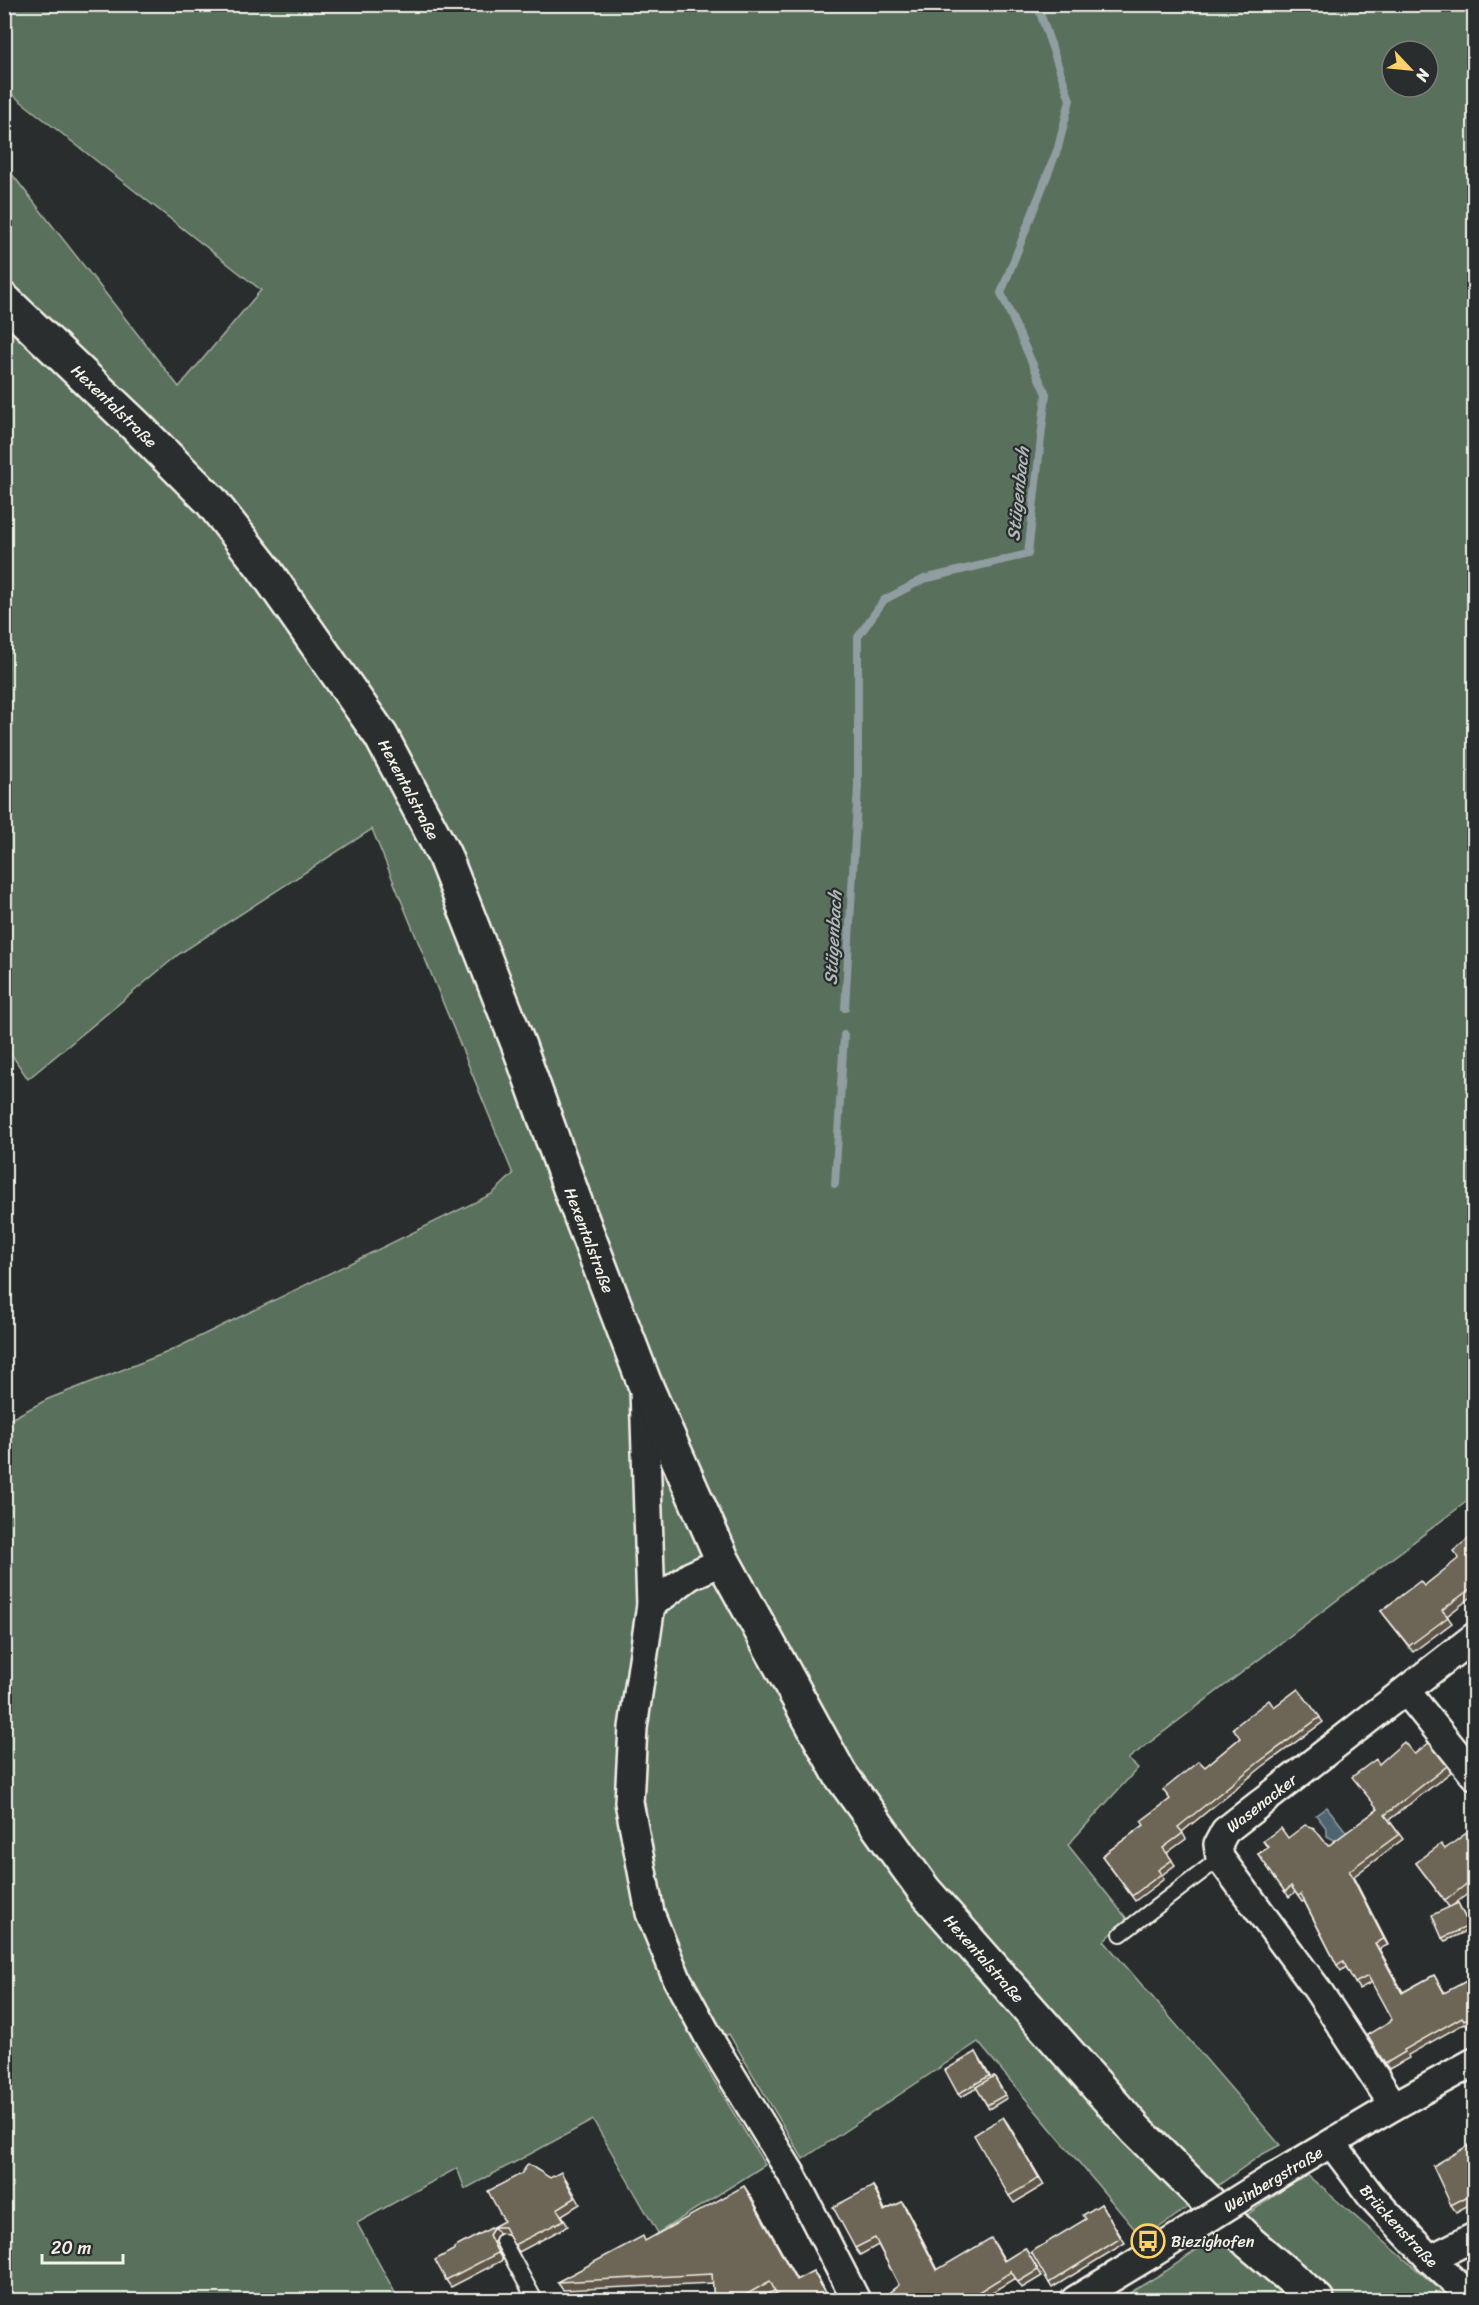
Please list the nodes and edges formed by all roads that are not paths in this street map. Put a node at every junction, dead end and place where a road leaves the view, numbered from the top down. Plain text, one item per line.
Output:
1 (4, 300) edge
2 (644, 1382) junction
3 (723, 1561) junction
4 (651, 1605) junction
5 (1474, 1637) edge
6 (1406, 1691) junction
7 (1474, 1775) edge
8 (1220, 1858) junction
9 (1121, 1934) dead end
10 (1474, 2062) edge
11 (1394, 2106) junction
12 (1332, 2144) junction
13 (1474, 2237) edge
14 (503, 2241) edge
15 (1430, 2259) junction
16 (1474, 2300) edge
17 (535, 2301) edge
18 (856, 2301) edge
19 (1075, 2301) edge
20 (1317, 2301) edge

1 - 2 main road, Hexentalstraße
2 - 3 main road, Hexentalstraße
2 - 4 street, Hexentalstraße
3 - 4 street
3 - 20 main road, Hexentalstraße
4 - 18 street, Hexentalstraße
5 - 6 street, Wasenacker
6 - 7 street
6 - 8 street, Wasenacker
8 - 9 lane
8 - 11 street
10 - 11 street, Weinbergstraße
11 - 12 street, Weinbergstraße
12 - 15 street, Brückenstraße
12 - 19 street, Weinbergstraße, bridge
13 - 15 street
14 - 17 lane
15 - 16 street, Brückenstraße

